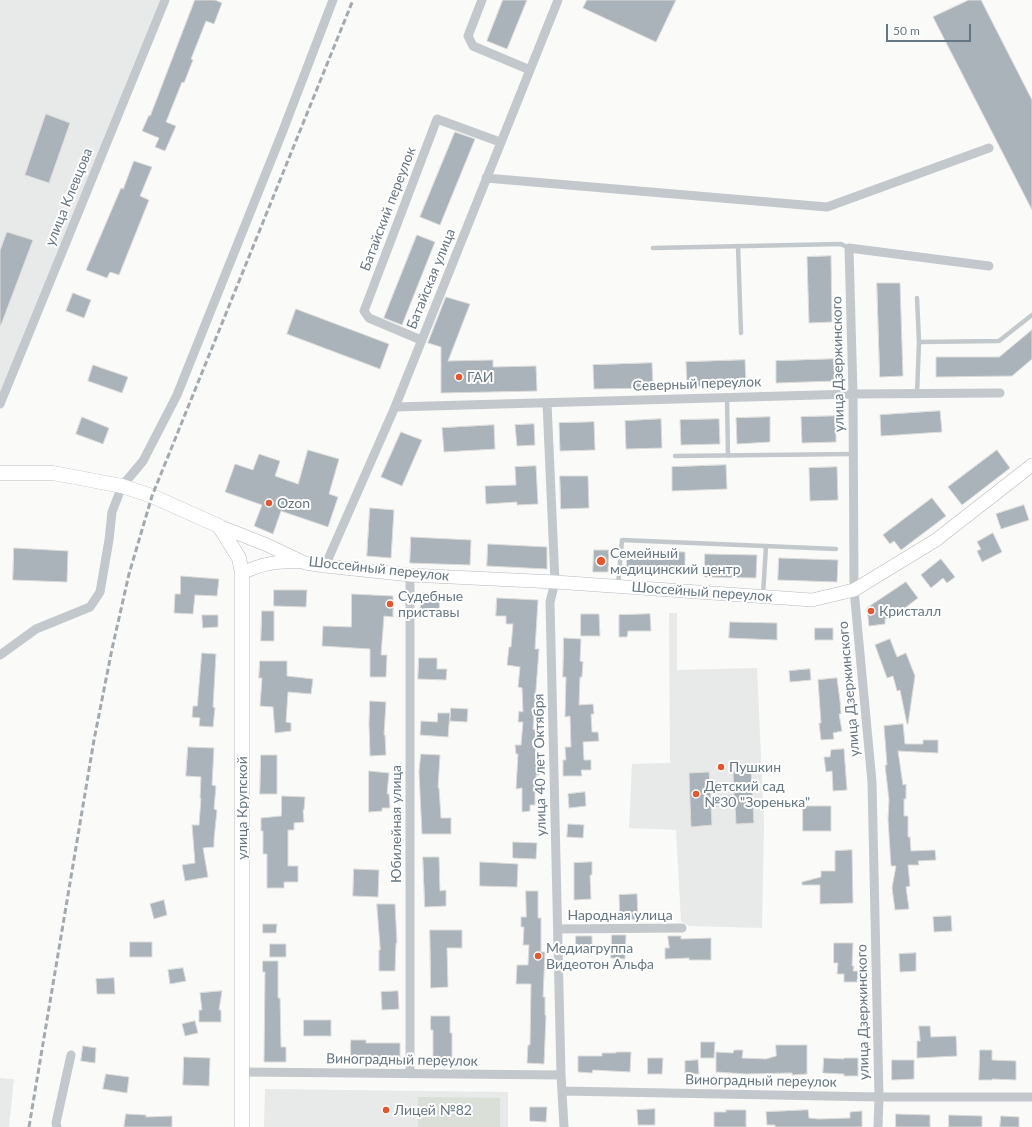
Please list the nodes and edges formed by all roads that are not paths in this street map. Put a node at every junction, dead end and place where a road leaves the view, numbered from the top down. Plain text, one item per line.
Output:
1 (164, 0) edge
2 (333, 0) edge
3 (482, 0) edge
4 (558, 0) edge
5 (530, 70) junction
6 (500, 142) junction
7 (989, 148) dead end
8 (486, 178) junction
9 (738, 246) junction
10 (654, 248) dead end
11 (850, 248) junction
12 (989, 266) dead end
13 (917, 298) dead end
14 (1032, 315) edge
15 (741, 333) dead end
16 (421, 340) junction
17 (919, 342) junction
18 (1000, 393) dead end
19 (853, 394) junction
20 (917, 394) junction
21 (727, 398) junction
22 (547, 403) junction
23 (0, 404) edge
24 (395, 407) junction
25 (853, 454) junction
26 (674, 456) dead end
27 (728, 456) junction
28 (1032, 465) edge
29 (0, 472) edge
30 (122, 486) junction
31 (219, 526) junction
32 (766, 546) junction
33 (836, 549) dead end
34 (305, 563) junction
35 (325, 566) junction
36 (242, 573) junction
37 (410, 575) junction
38 (555, 582) junction
39 (618, 586) junction
40 (854, 590) junction
41 (763, 596) junction
42 (0, 655) edge
43 (682, 928) dead end
44 (558, 929) junction
45 (71, 1055) dead end
46 (242, 1072) junction
47 (410, 1074) junction
48 (561, 1076) junction
49 (562, 1091) junction
50 (879, 1097) junction
51 (1032, 1097) edge
52 (57, 1127) edge
53 (242, 1127) edge
54 (564, 1127) edge
55 (878, 1127) edge

1 - 23 street, улица Клевцова
2 - 30 street
3 - 5 street
4 - 5 street, Батайская улица
5 - 6 street, Батайская улица
6 - 8 street, Батайская улица
6 - 16 street, Батайский переулок
7 - 8 street
8 - 16 street, Батайская улица
9 - 10 lane
9 - 11 lane
9 - 15 lane
11 - 12 street
11 - 19 street, улица Дзержинского
13 - 17 lane
14 - 17 lane
16 - 24 street, Батайская улица
17 - 20 lane
18 - 20 street, Северный переулок
19 - 20 street, Северный переулок
19 - 21 street, Северный переулок
19 - 25 street, улица Дзержинского
21 - 22 street, Северный переулок
21 - 27 lane
22 - 24 street, Северный переулок
22 - 38 street, улица 40 лет Октября
24 - 35 street, Батайская улица
25 - 27 lane
25 - 40 street, улица Дзержинского
26 - 27 lane
28 - 40 main road, Шоссейный переулок
29 - 30 main road
30 - 31 main road
30 - 42 street
31 - 34 main road, Шоссейный переулок
31 - 36 main road, улица Крупской
32 - 33 lane
32 - 39 lane
32 - 41 lane
34 - 35 main road, Шоссейный переулок
34 - 36 main road
35 - 37 main road, Шоссейный переулок
36 - 46 main road, улица Крупской
37 - 38 main road, Шоссейный переулок
37 - 47 street, Юбилейная улица
38 - 39 main road, Шоссейный переулок
38 - 44 street, улица 40 лет Октября
39 - 41 main road, Шоссейный переулок
40 - 41 main road, Шоссейный переулок
40 - 50 street, улица Дзержинского
43 - 44 street, Народная улица
44 - 48 street, улица 40 лет Октября
45 - 52 street
46 - 47 street, Виноградный переулок
46 - 53 main road, улица Крупской
47 - 48 street, Виноградный переулок
48 - 49 street, улица 40 лет Октября
49 - 50 street, Виноградный переулок
49 - 54 street, улица 40 лет Октября
50 - 51 street, Виноградный переулок
50 - 55 street, улица Дзержинского

